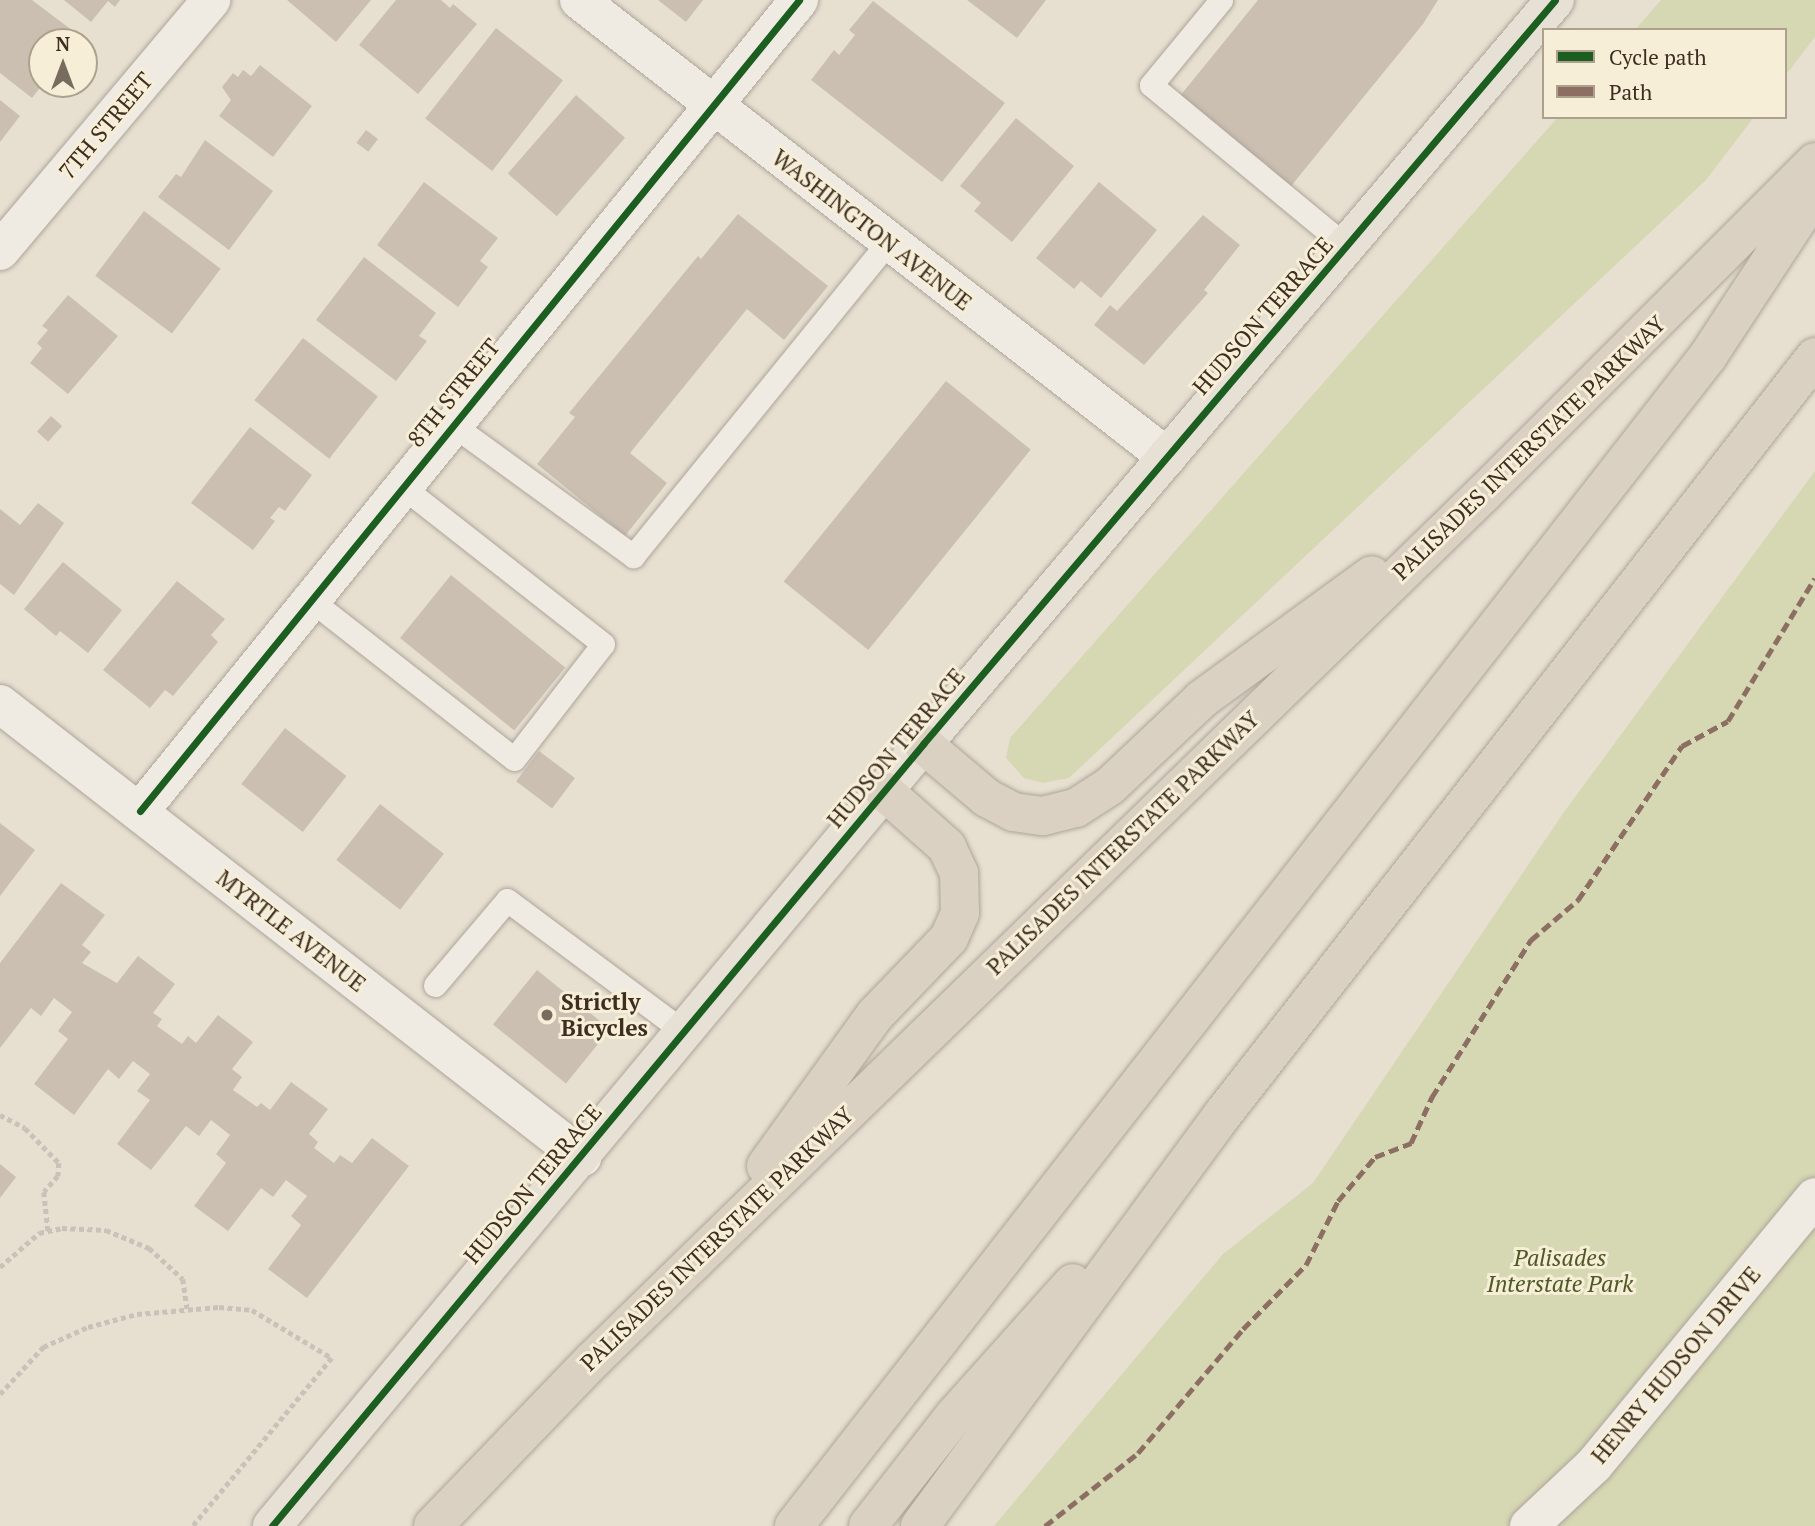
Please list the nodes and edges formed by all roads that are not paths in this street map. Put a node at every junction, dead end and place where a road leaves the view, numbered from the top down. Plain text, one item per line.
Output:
1 (211, 0) edge
2 (579, 0) edge
3 (799, 0) edge
4 (1221, 0) edge
5 (1555, 0) edge
6 (711, 106) junction
7 (1815, 162) edge
8 (1815, 193) edge
9 (888, 242) junction
10 (1348, 248) junction
11 (0, 251) edge
12 (1815, 357) edge
13 (453, 425) junction
14 (1167, 457) junction
15 (403, 488) junction
16 (1485, 493) junction
17 (312, 601) junction
18 (0, 704) edge
19 (923, 744) junction
20 (884, 791) junction
21 (140, 811) junction
22 (435, 985) dead end
23 (684, 1032) junction
24 (1223, 1114) junction
25 (582, 1157) junction
26 (1815, 1196) edge
27 (705, 1250) junction
28 (272, 1526) edge
29 (433, 1526) edge
30 (794, 1526) edge
31 (868, 1526) edge
32 (920, 1526) edge
33 (1529, 1526) edge

1 - 11 street, 7TH STREET
2 - 6 street, WASHINGTON AVENUE
3 - 6 street, 8TH STREET
4 - 10 lane
5 - 10 main road, HUDSON TERRACE
6 - 9 street, WASHINGTON AVENUE
6 - 13 street, 8TH STREET
7 - 16 highway, PALISADES INTERSTATE PARKWAY
8 - 30 highway
9 - 13 lane
9 - 14 street, WASHINGTON AVENUE
10 - 14 main road, HUDSON TERRACE
12 - 24 highway
13 - 15 street, 8TH STREET
14 - 19 main road, HUDSON TERRACE
15 - 17 street, 8TH STREET
15 - 17 lane
16 - 19 highway
16 - 27 highway, PALISADES INTERSTATE PARKWAY
17 - 21 street, 8TH STREET
18 - 21 street, MYRTLE AVENUE
19 - 20 main road, HUDSON TERRACE
20 - 23 main road, HUDSON TERRACE
20 - 27 highway
21 - 25 street, MYRTLE AVENUE
22 - 23 lane
23 - 25 main road, HUDSON TERRACE
24 - 31 highway
24 - 32 highway
25 - 28 main road, HUDSON TERRACE
26 - 33 street, HENRY HUDSON DRIVE
27 - 29 highway, PALISADES INTERSTATE PARKWAY

